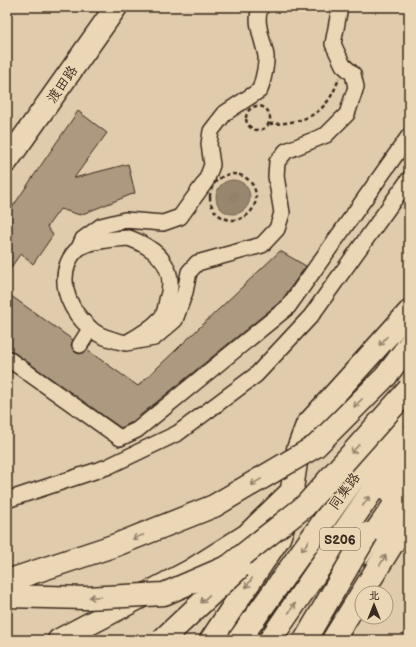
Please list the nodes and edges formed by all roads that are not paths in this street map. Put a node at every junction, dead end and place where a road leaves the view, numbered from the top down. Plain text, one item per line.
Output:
1 (116, 7) edge
2 (261, 7) edge
3 (340, 7) edge
4 (409, 136) edge
5 (11, 148) edge
6 (409, 178) edge
7 (79, 248) junction
8 (409, 312) edge
9 (90, 329) junction
10 (126, 343) junction
11 (80, 344) dead end
12 (409, 346) edge
13 (7, 358) edge
14 (409, 389) edge
15 (409, 401) edge
16 (409, 437) edge
17 (409, 464) edge
18 (409, 484) edge
19 (299, 498) junction
20 (7, 500) edge
21 (409, 517) edge
22 (7, 581) edge
23 (367, 585) edge
24 (7, 596) edge
25 (354, 606) edge
26 (59, 640) edge
27 (162, 640) edge
28 (211, 640) edge
29 (239, 640) edge
30 (270, 640) edge
31 (299, 640) edge
32 (305, 640) edge
33 (333, 640) edge

1 - 5 main road, 渡田路
2 - 7 street
3 - 10 street
4 - 13 street
6 - 20 street
7 - 9 street
7 - 10 street
8 -> 19 main road
9 - 10 street
9 - 11 street
12 -> 22 main road, bridge
14 -> 19 main road, bridge
15 -> 29 main road, 同集路
30 -> 16 main road, 同集路 / S206
17 - 32 main road, bridge
18 - 31 main road
19 -> 24 main road, bridge
19 - 26 main road
19 -> 27 main road, bridge
19 -> 28 main road
23 -> 21 main road
25 - 33 main road

